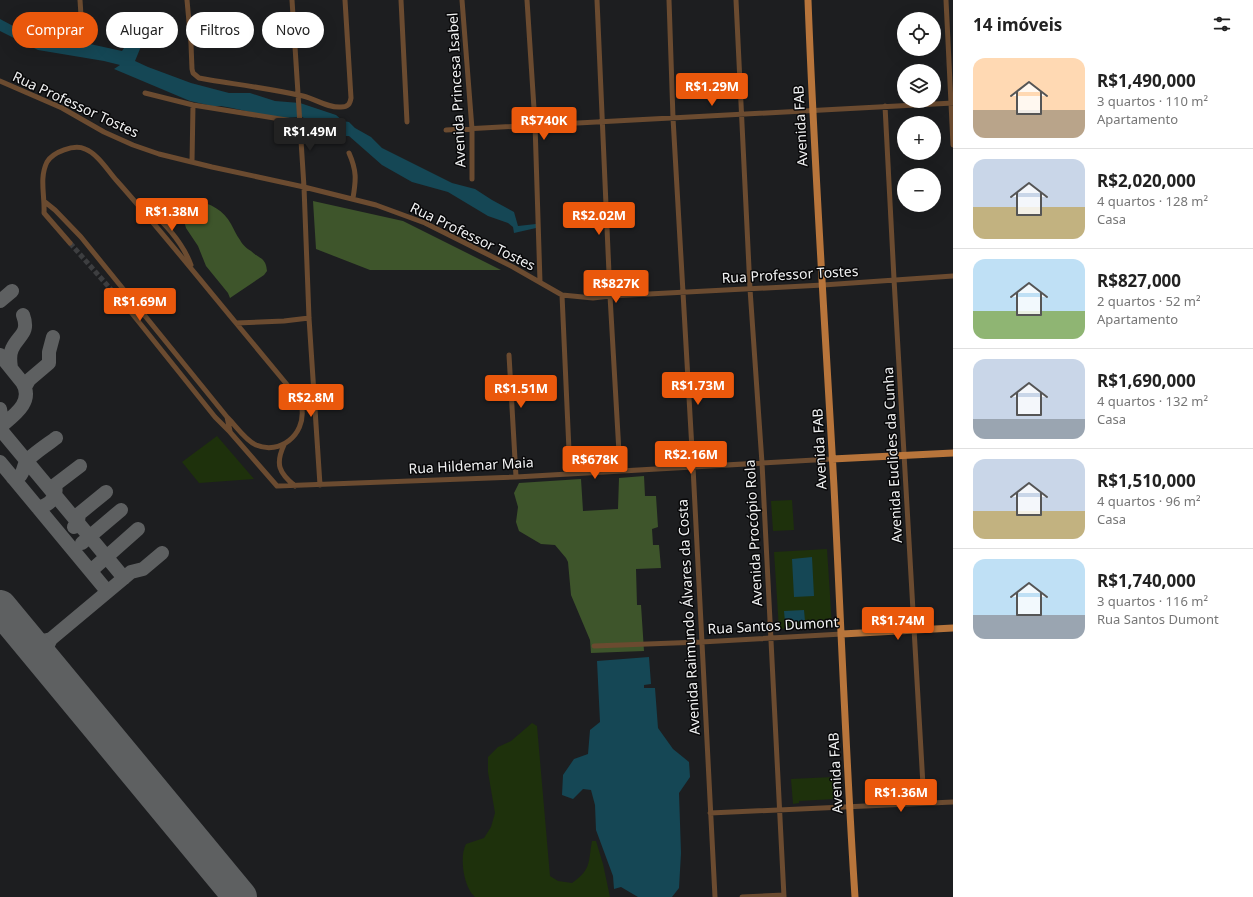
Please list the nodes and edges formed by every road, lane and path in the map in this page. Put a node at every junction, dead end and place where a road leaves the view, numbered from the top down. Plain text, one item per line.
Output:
1 (80, 0) edge
2 (187, 0) edge
3 (292, 0) edge
4 (345, 0) edge
5 (401, 0) edge
6 (462, 0) edge
7 (527, 0) edge
8 (598, 0) edge
9 (669, 0) edge
10 (736, 0) edge
11 (808, 0) edge
12 (946, 0) edge
13 (81, 12) edge
14 (0, 81) edge
15 (145, 93) dead end
16 (298, 98) junction
17 (952, 103) edge
18 (193, 105) junction
19 (885, 106) junction
20 (813, 110) junction
21 (741, 114) junction
22 (673, 118) junction
23 (299, 121) junction
24 (603, 121) junction
25 (407, 122) dead end
26 (535, 124) junction
27 (472, 129) junction
28 (446, 130) dead end
29 (953, 145) edge
30 (349, 153) dead end
31 (192, 162) junction
32 (472, 179) dead end
33 (304, 187) junction
34 (353, 198) junction
35 (45, 202) junction
36 (70, 242) tunnel mouth
37 (953, 276) edge
38 (894, 279) junction
39 (540, 282) junction
40 (823, 285) junction
41 (750, 288) junction
42 (683, 292) junction
43 (562, 295) junction
44 (610, 296) junction
45 (130, 310) tunnel mouth
46 (309, 318) junction
47 (236, 323) junction
48 (509, 355) dead end
49 (227, 417) junction
50 (230, 432) junction
51 (284, 445) junction
52 (953, 453) edge
53 (905, 455) junction
54 (832, 459) junction
55 (762, 463) junction
56 (693, 467) junction
57 (620, 470) junction
58 (570, 474) junction
59 (516, 477) junction
60 (320, 485) junction
61 (296, 486) junction
62 (953, 628) edge
63 (914, 630) junction
64 (842, 634) junction
65 (771, 638) junction
66 (701, 642) junction
67 (594, 646) dead end
68 (953, 802) edge
69 (924, 803) junction
70 (849, 807) junction
71 (780, 810) junction
72 (710, 814) junction
73 (784, 896) edge
74 (715, 897) edge
75 (742, 897) edge
76 (855, 897) edge

1 - 13 street
2 - 16 street
3 - 16 street
4 - 16 street
5 - 25 street
6 - 27 street, Avenida Princesa Isabel
7 - 26 street
8 - 24 street
9 - 22 street, Avenida Raimundo Álvares da Costa
10 - 21 street, Avenida Procópio Rola
11 - 20 main road, Avenida FAB
12 - 17 street
14 - 31 street, Rua Professor Tostes
15 - 18 street
16 - 23 street
17 - 19 street
17 - 29 street
18 - 23 street
18 - 31 street
19 - 20 street
19 - 38 street, Avenida Euclides da Cunha
20 - 21 street
20 - 40 main road, Avenida FAB
21 - 22 street
21 - 41 street, Avenida Procópio Rola
22 - 24 street
22 - 42 street, Avenida Raimundo Álvares da Costa
23 - 33 street
24 - 26 street
24 - 44 street
26 - 27 street
26 - 39 street
27 - 28 street
27 - 32 street, Avenida Princesa Isabel
30 - 34 street
31 - 33 street, Rua Professor Tostes
33 - 34 street, Rua Professor Tostes
33 - 46 street
34 - 39 street, Rua Professor Tostes
35 - 36 street
35 - 47 street
35 - 49 street
37 - 38 street, Rua Professor Tostes
38 - 40 street, Rua Professor Tostes
38 - 53 street, Avenida Euclides da Cunha
39 - 43 street, Rua Professor Tostes
40 - 41 street, Rua Professor Tostes
40 - 54 main road, Avenida FAB
41 - 42 street, Rua Professor Tostes
41 - 55 street, Avenida Procópio Rola
42 - 44 street, Rua Professor Tostes
42 - 56 street, Avenida Raimundo Álvares da Costa
43 - 44 street, Rua Professor Tostes
43 - 58 street
44 - 57 street
45 - 50 street
46 - 47 street
46 - 60 street
47 - 51 street
48 - 59 street
49 - 50 street
49 - 51 street
50 - 61 street, Rua Hildemar Maia
51 - 61 street
52 - 53 main road, Rua Hildemar Maia
53 - 54 main road, Rua Hildemar Maia
53 - 63 street, Avenida Euclides da Cunha
54 - 55 street, Rua Hildemar Maia
54 - 64 main road, Avenida FAB
55 - 56 street, Rua Hildemar Maia
55 - 65 street, Avenida Procópio Rola
56 - 57 street, Rua Hildemar Maia
56 - 66 street, Avenida Raimundo Álvares da Costa
57 - 58 street, Rua Hildemar Maia
58 - 59 street, Rua Hildemar Maia
59 - 60 street, Rua Hildemar Maia
60 - 61 street, Rua Hildemar Maia
62 - 63 main road, Rua Santos Dumont
63 - 64 main road, Rua Santos Dumont
63 - 69 street, Avenida Euclides da Cunha
64 - 65 street, Rua Santos Dumont
64 - 70 main road, Avenida FAB
65 - 66 street, Rua Santos Dumont
65 - 71 street, Avenida Procópio Rola
66 - 67 street, Rua Santos Dumont
66 - 72 street, Avenida Raimundo Álvares da Costa
68 - 69 street
69 - 70 street
70 - 71 street
70 - 76 main road, Avenida FAB
71 - 72 street
71 - 73 street, Avenida Procópio Rola
72 - 74 street, Avenida Raimundo Álvares da Costa
73 - 75 street

